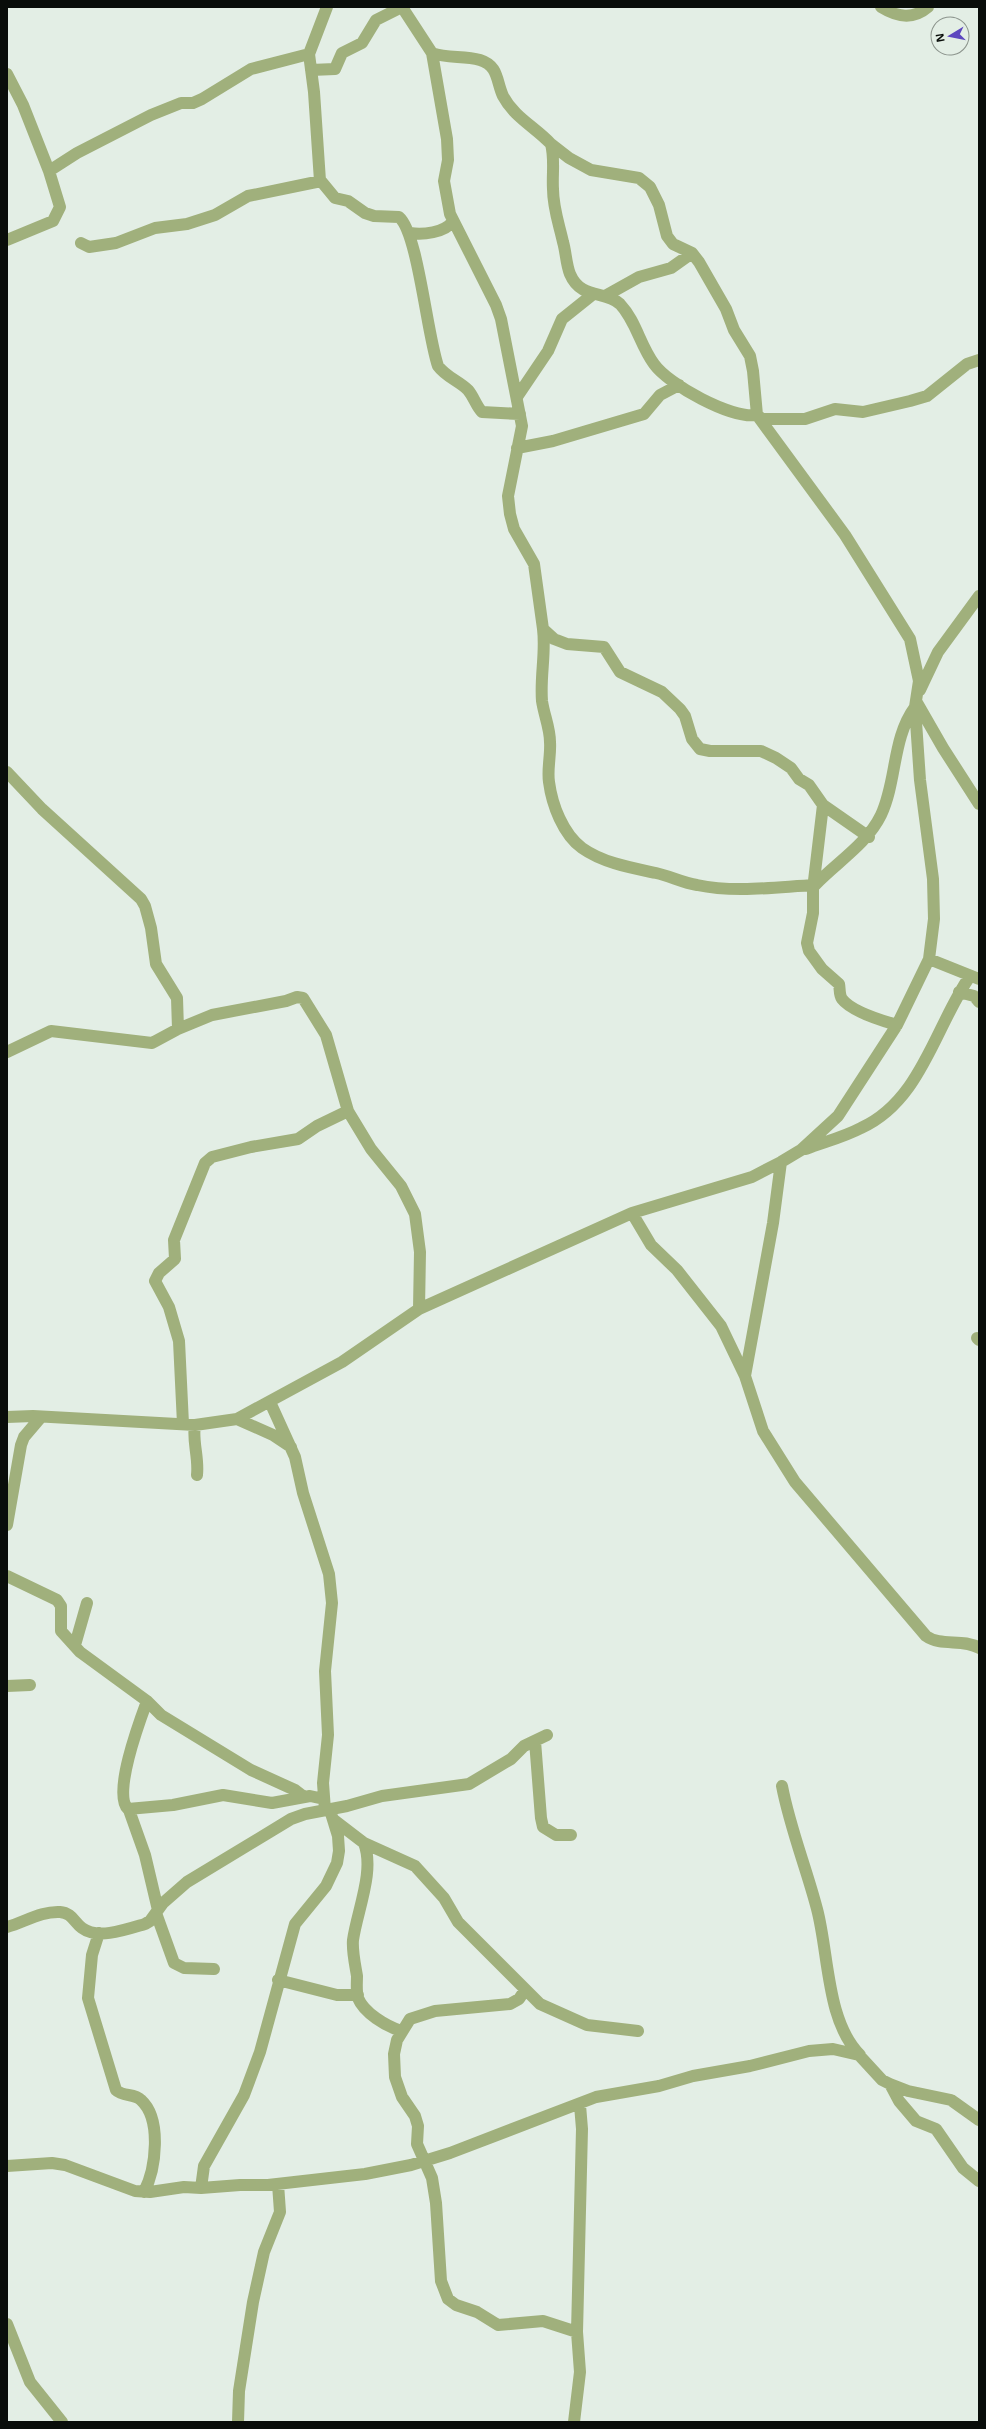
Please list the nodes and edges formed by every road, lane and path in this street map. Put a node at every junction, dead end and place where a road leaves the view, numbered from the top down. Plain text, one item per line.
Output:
1 (327, 7) edge
2 (402, 7) edge
3 (881, 7) edge
4 (928, 7) edge
5 (432, 53) junction
6 (309, 54) junction
7 (311, 70) junction
8 (7, 74) edge
9 (551, 144) junction
10 (49, 171) junction
11 (320, 181) junction
12 (453, 221) junction
13 (410, 233) junction
14 (7, 240) edge
15 (81, 243) dead end
16 (692, 253) junction
17 (599, 296) junction
18 (979, 360) edge
19 (679, 385) junction
20 (517, 397) junction
21 (520, 414) junction
22 (757, 415) junction
23 (517, 448) junction
24 (979, 596) edge
25 (543, 628) junction
26 (916, 701) junction
27 (7, 772) edge
28 (979, 804) edge
29 (823, 805) junction
30 (869, 837) junction
31 (814, 885) junction
32 (929, 959) junction
33 (974, 978) edge
34 (959, 992) junction
35 (979, 1002) edge
36 (897, 1025) junction
37 (178, 1028) junction
38 (7, 1052) edge
39 (348, 1111) junction
40 (802, 1150) junction
41 (781, 1162) junction
42 (632, 1214) junction
43 (419, 1309) junction
44 (745, 1376) junction
45 (270, 1402) junction
46 (7, 1417) edge
47 (41, 1417) junction
48 (237, 1419) junction
49 (189, 1424) junction
50 (291, 1446) junction
51 (197, 1475) dead end
52 (7, 1525) edge
53 (7, 1576) edge
54 (87, 1603) dead end
55 (75, 1645) junction
56 (979, 1648) edge
57 (30, 1685) dead end
58 (7, 1686) edge
59 (147, 1701) junction
60 (547, 1735) dead end
61 (535, 1741) junction
62 (782, 1786) dead end
63 (304, 1797) junction
64 (129, 1810) junction
65 (328, 1810) junction
66 (571, 1835) dead end
67 (364, 1843) junction
68 (157, 1911) junction
69 (7, 1927) edge
70 (99, 1933) junction
71 (214, 1969) dead end
72 (278, 1980) junction
73 (525, 1990) junction
74 (358, 1995) junction
75 (401, 2031) junction
76 (638, 2031) dead end
77 (866, 2064) junction
78 (890, 2084) junction
79 (580, 2105) junction
80 (979, 2120) edge
81 (425, 2161) junction
82 (7, 2166) edge
83 (979, 2181) edge
84 (278, 2184) junction
85 (201, 2188) junction
86 (144, 2192) junction
87 (7, 2324) edge
88 (577, 2332) junction
89 (62, 2422) edge
90 (238, 2422) edge
91 (574, 2422) edge

1 - 6 street
2 - 5 street
2 - 7 street
3 - 4 street
5 - 9 street
5 - 12 street
6 - 7 street
6 - 10 street
7 - 11 street
8 - 10 street
9 - 16 street
9 - 17 street
10 - 14 street
11 - 13 street
11 - 15 street
12 - 13 street
12 - 20 street
13 - 21 street
16 - 17 street
16 - 22 street
17 - 19 street
17 - 20 street
18 - 22 street
19 - 22 street
19 - 23 street
20 - 21 street
21 - 23 street
22 - 26 street
23 - 25 street
24 - 26 street
25 - 29 street
25 - 31 street
26 - 28 street
26 - 30 street
26 - 32 street
27 - 37 street
29 - 30 street
29 - 31 street
30 - 31 street
31 - 36 street
32 - 33 street
32 - 36 street
33 - 34 street
34 - 35 street
34 - 40 street
36 - 40 street
37 - 38 street
37 - 39 street
39 - 43 street
39 - 49 street
40 - 41 street
41 - 42 street
41 - 44 street
42 - 43 street
42 - 44 street
43 - 45 street
44 - 56 street
45 - 48 street
45 - 50 street
46 - 47 street
47 - 49 street
47 - 52 street
48 - 49 street
48 - 50 street
49 - 51 street
50 - 65 street
53 - 55 street
54 - 55 street
55 - 59 street
57 - 58 street
59 - 63 street
59 - 64 street
60 - 61 street
61 - 65 street
61 - 66 street
62 - 77 street
63 - 64 street
63 - 65 street
64 - 68 street
65 - 67 street
65 - 68 street
65 - 72 street
67 - 73 street
67 - 74 street
68 - 70 street
68 - 71 street
69 - 70 street
70 - 86 street
72 - 74 street
72 - 85 street
73 - 75 street
73 - 76 street
74 - 75 street
75 - 81 street
77 - 78 street
77 - 79 street
78 - 80 street
78 - 83 street
79 - 81 street
79 - 88 street
81 - 84 street
81 - 88 street
82 - 86 street
84 - 85 street
84 - 90 street
85 - 86 street
87 - 89 street
88 - 91 street

